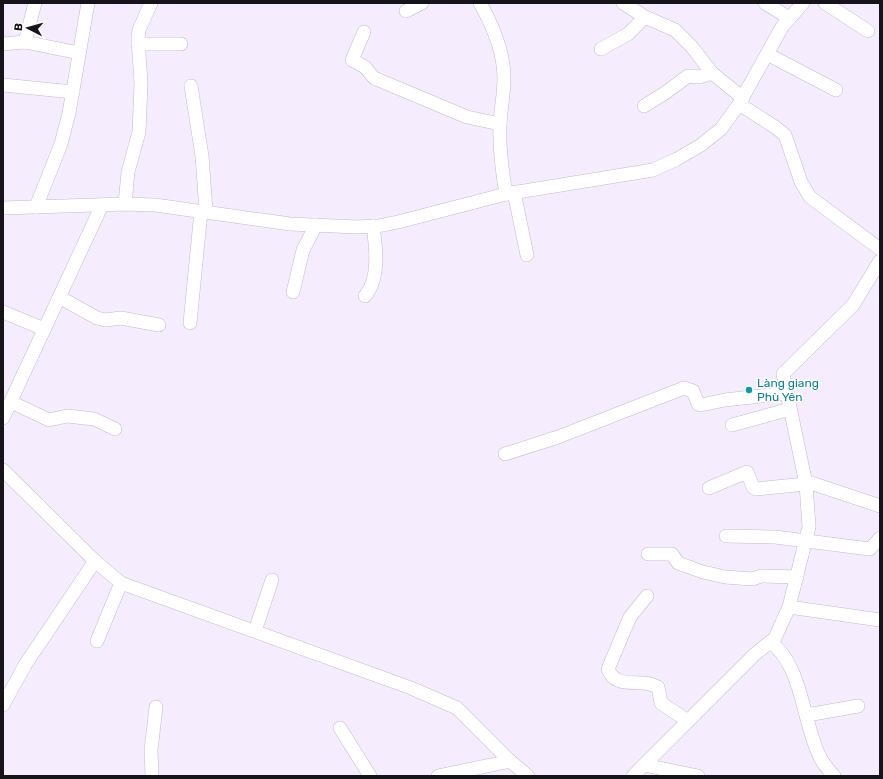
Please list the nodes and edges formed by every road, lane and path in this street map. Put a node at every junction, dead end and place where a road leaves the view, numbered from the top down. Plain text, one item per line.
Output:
1 (35, 3) edge
2 (88, 3) edge
3 (152, 3) edge
4 (422, 3) edge
5 (480, 3) edge
6 (623, 3) edge
7 (765, 3) edge
8 (803, 3) edge
9 (825, 3) edge
10 (406, 11) dead end
11 (645, 17) junction
12 (789, 18) junction
13 (868, 31) dead end
14 (364, 32) dead end
15 (25, 42) junction
16 (3, 44) edge
17 (138, 44) junction
18 (181, 44) dead end
19 (601, 49) dead end
20 (80, 53) junction
21 (767, 54) junction
22 (712, 73) junction
23 (3, 85) edge
24 (191, 86) dead end
25 (836, 90) dead end
26 (73, 92) junction
27 (741, 101) junction
28 (644, 106) dead end
29 (500, 124) junction
30 (510, 193) junction
31 (125, 204) junction
32 (102, 205) junction
33 (36, 207) junction
34 (3, 208) edge
35 (204, 211) junction
36 (316, 225) junction
37 (373, 226) junction
38 (880, 249) edge
39 (526, 255) dead end
40 (880, 261) edge
41 (293, 292) dead end
42 (365, 296) dead end
43 (59, 297) junction
44 (3, 312) edge
45 (190, 323) dead end
46 (159, 325) dead end
47 (44, 329) junction
48 (787, 393) junction
49 (10, 402) junction
50 (790, 409) junction
51 (3, 418) edge
52 (732, 425) dead end
53 (115, 429) dead end
54 (505, 454) dead end
55 (3, 470) edge
56 (806, 483) junction
57 (709, 488) dead end
58 (880, 506) edge
59 (726, 536) dead end
60 (880, 538) edge
61 (806, 542) junction
62 (648, 554) dead end
63 (95, 561) junction
64 (797, 577) junction
65 (272, 580) dead end
66 (121, 583) junction
67 (646, 596) dead end
68 (789, 607) junction
69 (880, 620) edge
70 (255, 632) junction
71 (97, 641) dead end
72 (770, 642) junction
73 (3, 704) edge
74 (858, 706) dead end
75 (156, 707) dead end
76 (807, 715) junction
77 (688, 721) junction
78 (340, 728) dead end
79 (510, 761) junction
80 (644, 765) junction
81 (152, 776) edge
82 (370, 776) edge
83 (438, 776) edge
84 (528, 776) edge
85 (633, 776) edge
86 (698, 776) edge
87 (834, 776) edge

1 - 15 street
2 - 20 street
3 - 17 street
4 - 10 street
5 - 29 street
6 - 11 street
7 - 12 street
8 - 12 street
9 - 13 street
11 - 19 street
11 - 22 street
12 - 21 street
14 - 29 street
15 - 16 street
15 - 20 street
17 - 18 street
17 - 31 street
20 - 26 street
21 - 25 street
21 - 27 street
22 - 27 street
22 - 28 street
23 - 26 street
24 - 35 street
26 - 33 street
27 - 30 street
27 - 38 street
29 - 30 street
30 - 37 street
30 - 39 street
31 - 32 street
31 - 35 street
32 - 33 street
32 - 43 street
33 - 34 street
35 - 36 street
35 - 45 street
36 - 37 street
36 - 41 street
37 - 42 street
40 - 48 street
43 - 46 street
43 - 47 street
44 - 47 street
47 - 49 street
48 - 50 street
48 - 54 street
49 - 51 street
49 - 53 street
50 - 52 street
50 - 56 street
55 - 63 street
56 - 57 street
56 - 58 street
56 - 61 street
59 - 61 street
60 - 61 street
61 - 64 street
62 - 64 street
63 - 66 street
63 - 73 street
64 - 68 street
65 - 70 street
66 - 70 street
66 - 71 street
67 - 77 street
68 - 69 street
68 - 72 street
70 - 79 street
72 - 76 street
72 - 77 street
74 - 76 street
75 - 81 street
76 - 87 street
77 - 80 street
78 - 82 street
79 - 83 street
79 - 84 street
80 - 85 street
80 - 86 street

